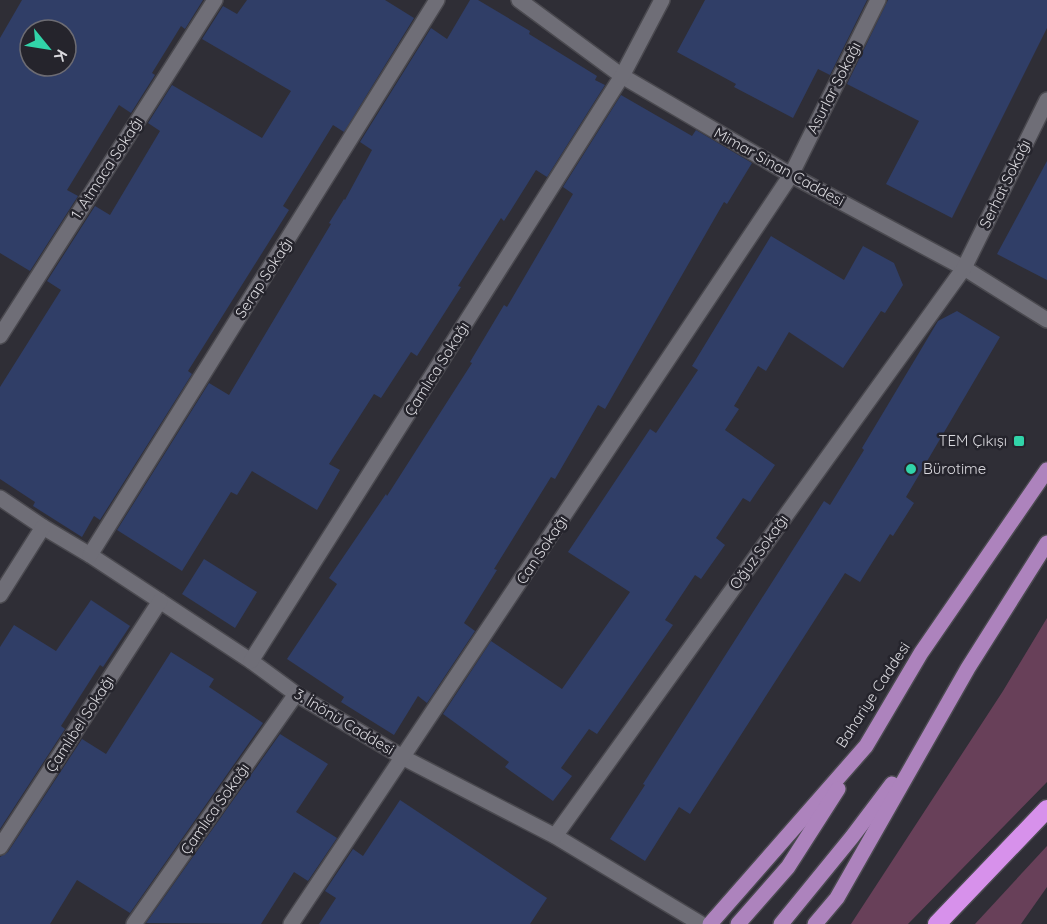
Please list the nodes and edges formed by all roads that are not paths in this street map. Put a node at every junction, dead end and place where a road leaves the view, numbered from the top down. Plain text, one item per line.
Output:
1 (215, 0) edge
2 (437, 0) edge
3 (519, 0) edge
4 (662, 0) edge
5 (878, 0) edge
6 (622, 76) junction
7 (1047, 100) edge
8 (790, 175) junction
9 (964, 268) junction
10 (1047, 320) edge
11 (0, 336) edge
12 (1047, 470) edge
13 (0, 498) edge
14 (43, 527) junction
15 (1047, 543) edge
16 (90, 555) junction
17 (0, 595) edge
18 (160, 601) junction
19 (251, 661) junction
20 (296, 694) junction
21 (933, 729) junction
22 (866, 746) junction
23 (404, 758) junction
24 (1047, 809) edge
25 (555, 836) junction
26 (0, 847) edge
27 (134, 924) edge
28 (291, 924) edge
29 (701, 924) edge
30 (710, 924) edge
31 (738, 924) edge
32 (781, 924) edge
33 (815, 924) edge
34 (937, 924) edge

1 - 11 street, 1. Atmaca Sokağı
2 - 16 street, Serap Sokağı
3 - 6 street, Mimar Sinan Caddesi
4 - 6 street, Çamlıca Sokağı
5 - 8 street, Asurlar Sokağı
6 - 8 street, Mimar Sinan Caddesi
6 - 19 street, Çamlıca Sokağı
7 - 9 street, Serhat Sokağı
8 - 9 street, Mimar Sinan Caddesi
8 - 23 street, Can Sokağı
9 - 10 street, Mimar Sinan Caddesi
9 - 25 street, Oğuz Sokağı
12 - 22 main road, Bahariye Caddesi
13 - 14 street, 3. İnönü Caddesi
14 - 16 street, 3. İnönü Caddesi
14 - 17 street
15 - 21 main road
16 - 18 street, 3. İnönü Caddesi
18 - 19 street, 3. İnönü Caddesi
18 - 26 street, Çamlıbel Sokağı
19 - 20 street, 3. İnönü Caddesi
20 - 23 street, 3. İnönü Caddesi
20 - 27 street, Çamlıca Sokağı
21 - 32 main road
21 - 33 main road
22 - 30 main road, Bahariye Caddesi
22 - 31 main road
23 - 25 street, 3. İnönü Caddesi
23 - 28 street, Can Sokağı
24 - 34 highway
25 - 29 street, 3. İnönü Caddesi

